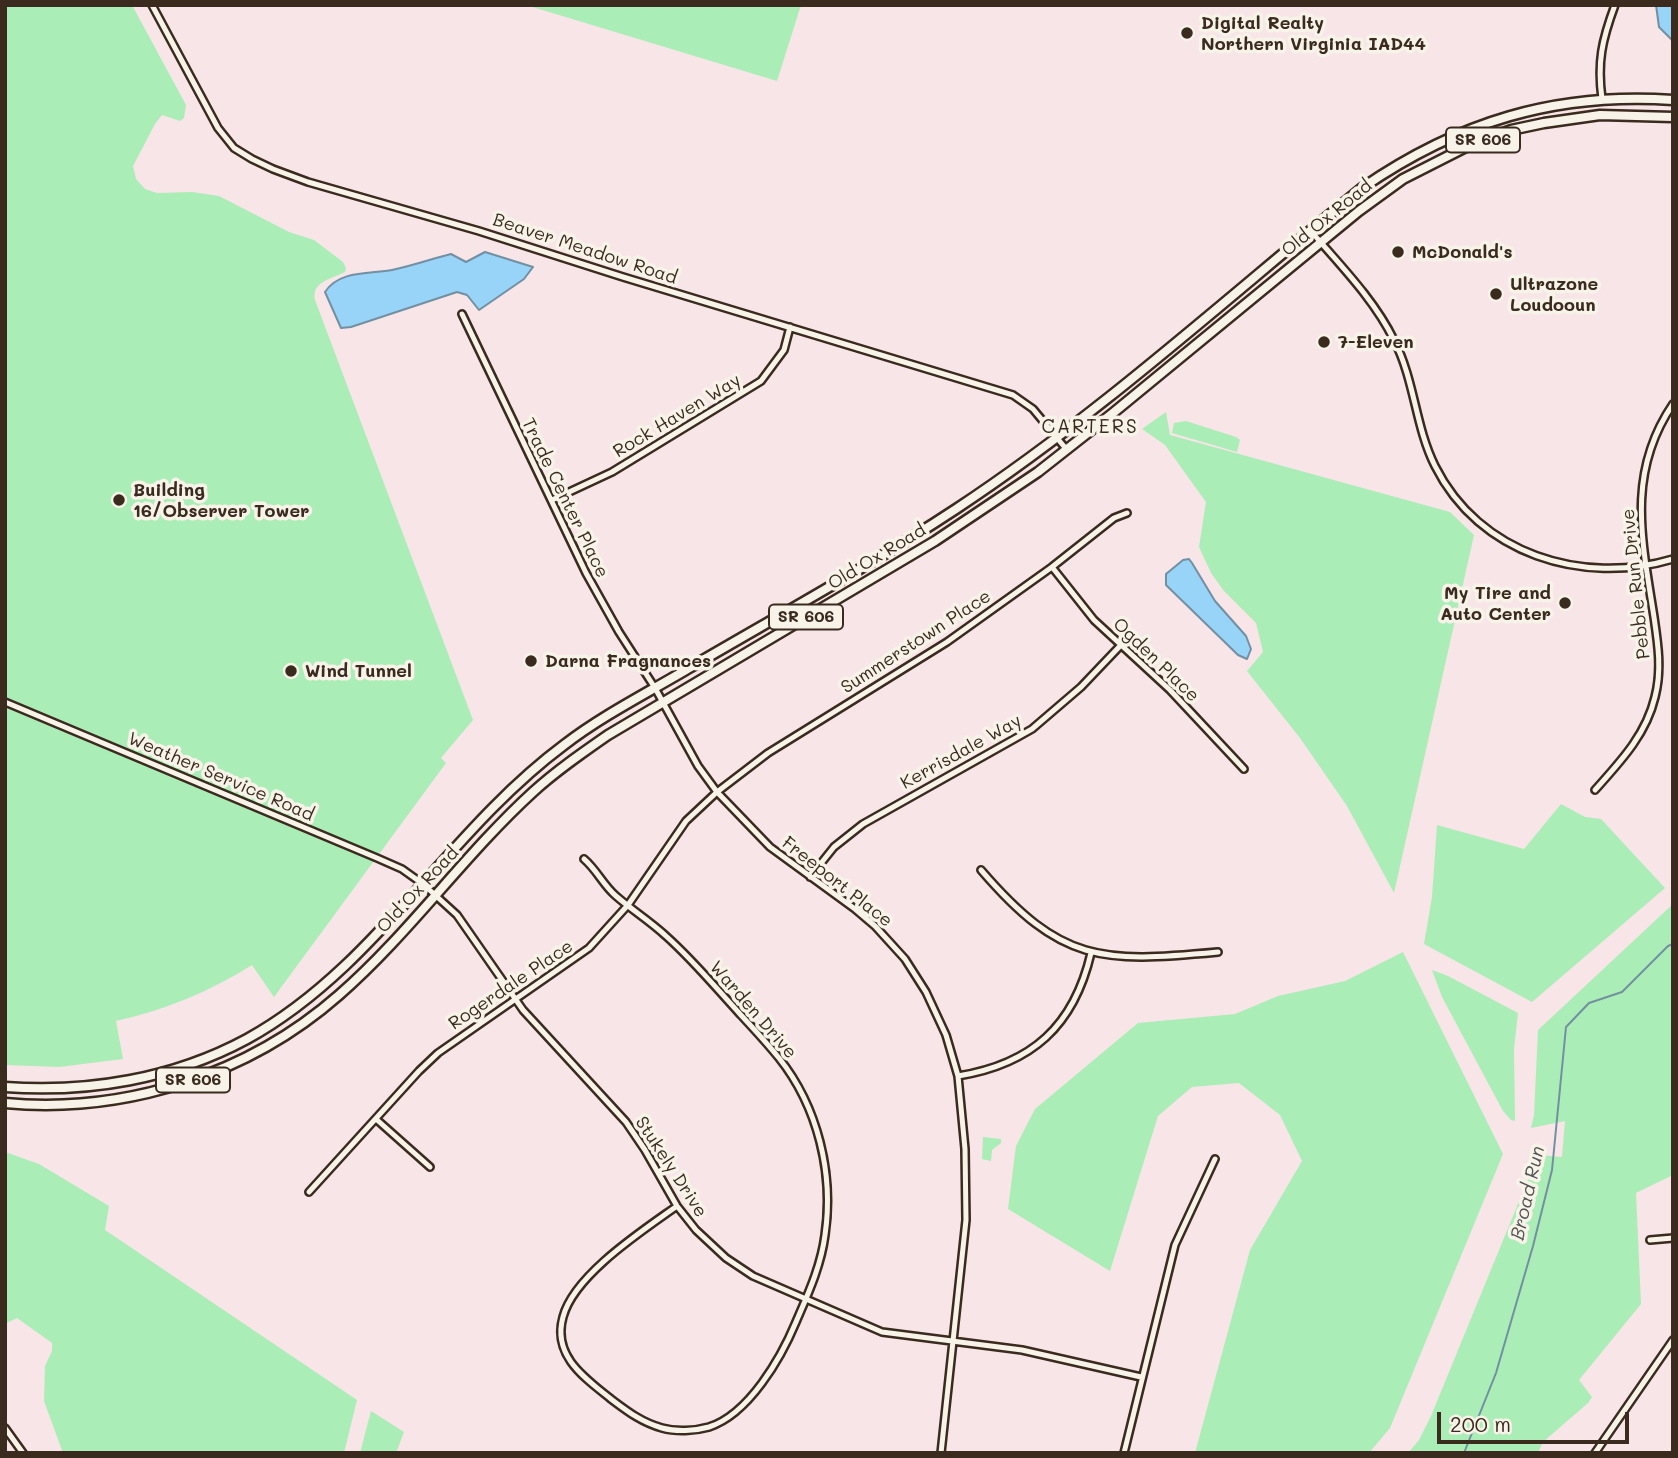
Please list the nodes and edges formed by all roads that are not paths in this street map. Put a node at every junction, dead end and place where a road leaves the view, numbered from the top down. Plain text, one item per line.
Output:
1 (152, 5) edge
2 (1615, 5) edge
3 (1602, 99) junction
4 (1673, 100) edge
5 (1673, 117) edge
6 (1310, 230) junction
7 (1321, 243) junction
8 (462, 314) dead end
9 (790, 327) junction
10 (1673, 404) edge
11 (1056, 438) junction
12 (1067, 450) junction
13 (552, 500) junction
14 (1127, 513) dead end
15 (1673, 559) edge
16 (1646, 565) junction
17 (1052, 567) junction
18 (1121, 645) junction
19 (655, 688) junction
20 (5, 702) edge
21 (662, 704) junction
22 (1244, 769) dead end
23 (1595, 790) dead end
24 (717, 792) junction
25 (584, 859) dead end
26 (981, 870) dead end
27 (810, 877) junction
28 (423, 884) junction
29 (435, 894) junction
30 (628, 905) junction
31 (1218, 952) dead end
32 (1091, 953) junction
33 (515, 999) junction
34 (958, 1076) junction
35 (5, 1087) edge
36 (5, 1103) edge
37 (376, 1119) junction
38 (1215, 1159) dead end
39 (430, 1167) dead end
40 (309, 1192) dead end
41 (677, 1206) junction
42 (1673, 1238) edge
43 (1650, 1240) dead end
44 (806, 1300) junction
45 (1673, 1340) edge
46 (954, 1342) junction
47 (1141, 1377) junction
48 (5, 1428) edge
49 (23, 1453) edge
50 (941, 1453) edge
51 (1124, 1453) edge
52 (1595, 1453) edge

1 - 9 street, Beaver Meadow Road
2 - 3 street
3 - 4 main road, Old Ox Road / SR 606
3 - 6 main road, Old Ox Road / SR 606
5 - 7 main road, Old Ox Road / SR 606
6 - 7 street
6 - 11 main road, Old Ox Road / SR 606
7 - 12 main road, Old Ox Road / SR 606
7 - 16 street
8 - 13 street, Trade Center Place
9 - 11 street, Beaver Meadow Road
9 - 13 street, Rock Haven Way
10 - 16 street, Pebble Run Drive
11 - 12 street, Beaver Meadow Road
11 - 19 main road, Old Ox Road / SR 606
12 - 21 main road, Old Ox Road / SR 606
13 - 19 street, Trade Center Place
14 - 17 street, Summerstown Place
15 - 16 street
16 - 23 street, Pebble Run Drive
17 - 18 street, Ogden Place
17 - 24 street, Summerstown Place
18 - 22 street, Ogden Place
18 - 27 street, Kerrisdale Way
19 - 21 street, Freeport Place
19 - 28 main road, Old Ox Road / SR 606
20 - 28 street, Weather Service Road
21 - 24 street, Freeport Place
21 - 29 main road, Old Ox Road / SR 606
24 - 27 street, Freeport Place
24 - 30 street, Rogerdale Place
25 - 30 street, Warden Drive
26 - 32 street
27 - 34 street, Freeport Place
28 - 29 street, Stukely Drive
28 - 35 main road, Old Ox Road / SR 606
29 - 33 street, Stukely Drive
29 - 36 main road, Old Ox Road / SR 606
30 - 33 street, Rogerdale Place
30 - 44 street, Warden Drive
31 - 32 street
32 - 34 street
33 - 37 street, Rogerdale Place
33 - 41 street, Stukely Drive
34 - 46 street, Freeport Place
37 - 39 street
37 - 40 street, Rogerdale Place
38 - 47 street
41 - 44 street, Stukely Drive
41 - 44 street
42 - 43 street
44 - 46 street, Stukely Drive
45 - 52 street
46 - 47 street, Stukely Drive
46 - 50 street, Freeport Place
47 - 51 street
48 - 49 street

